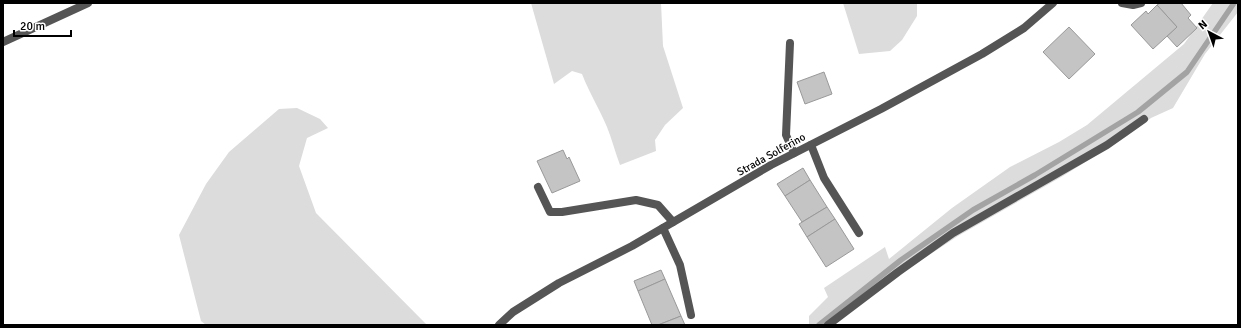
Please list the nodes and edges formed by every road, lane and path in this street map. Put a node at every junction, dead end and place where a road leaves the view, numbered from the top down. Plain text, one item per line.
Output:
1 (88, 3) edge
2 (1053, 3) edge
3 (1122, 3) edge
4 (1141, 3) edge
5 (3, 42) edge
6 (790, 43) dead end
7 (1144, 119) dead end
8 (811, 144) junction
9 (794, 153) junction
10 (538, 187) dead end
11 (673, 222) junction
12 (663, 228) junction
13 (859, 233) dead end
14 (691, 315) dead end
15 (504, 323) edge
16 (828, 325) edge

1 - 5 street
2 - 8 street, Strada Solferino
3 - 4 street
6 - 9 street
7 - 16 street
8 - 9 street, Strada Solferino
8 - 13 street
9 - 11 street, Strada Solferino
10 - 11 street
11 - 12 street, Strada Solferino
12 - 14 street
12 - 15 street, Strada Solferino

